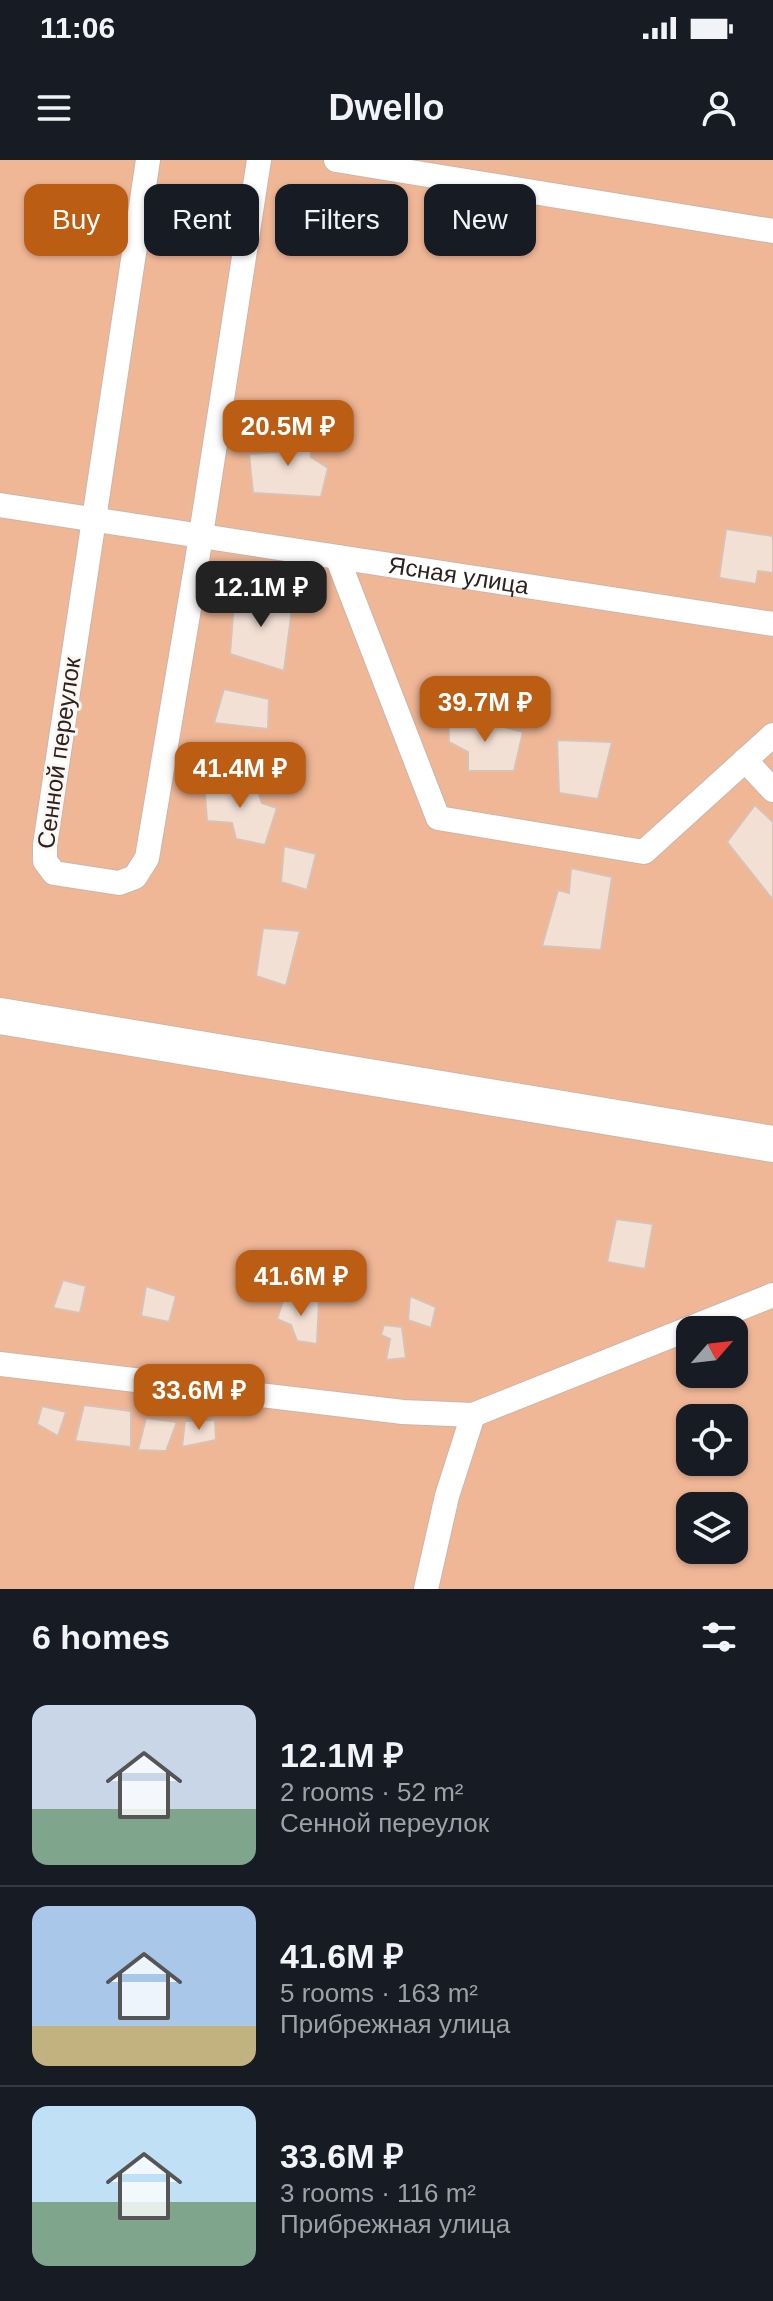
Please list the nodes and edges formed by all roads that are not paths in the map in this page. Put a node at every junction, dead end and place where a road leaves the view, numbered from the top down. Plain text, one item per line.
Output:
1 (148, 160) edge
2 (259, 160) edge
3 (336, 160) edge
4 (773, 231) edge
5 (0, 505) edge
6 (92, 519) junction
7 (201, 536) junction
8 (337, 557) junction
9 (773, 624) edge
10 (773, 735) edge
11 (745, 760) junction
12 (773, 790) edge
13 (0, 1016) edge
14 (773, 1144) edge
15 (773, 1295) edge
16 (0, 1364) edge
17 (473, 1415) junction
18 (426, 1589) edge

1 - 6 street, Сенной переулок
2 - 7 street, Сенной переулок
3 - 4 street
5 - 6 street, Ясная улица
6 - 7 street, Ясная улица
6 - 7 street, Сенной переулок
7 - 8 street, Ясная улица
8 - 9 street, Ясная улица
8 - 11 street
10 - 11 street
11 - 12 street
13 - 14 street
15 - 17 street
16 - 17 street
17 - 18 street

